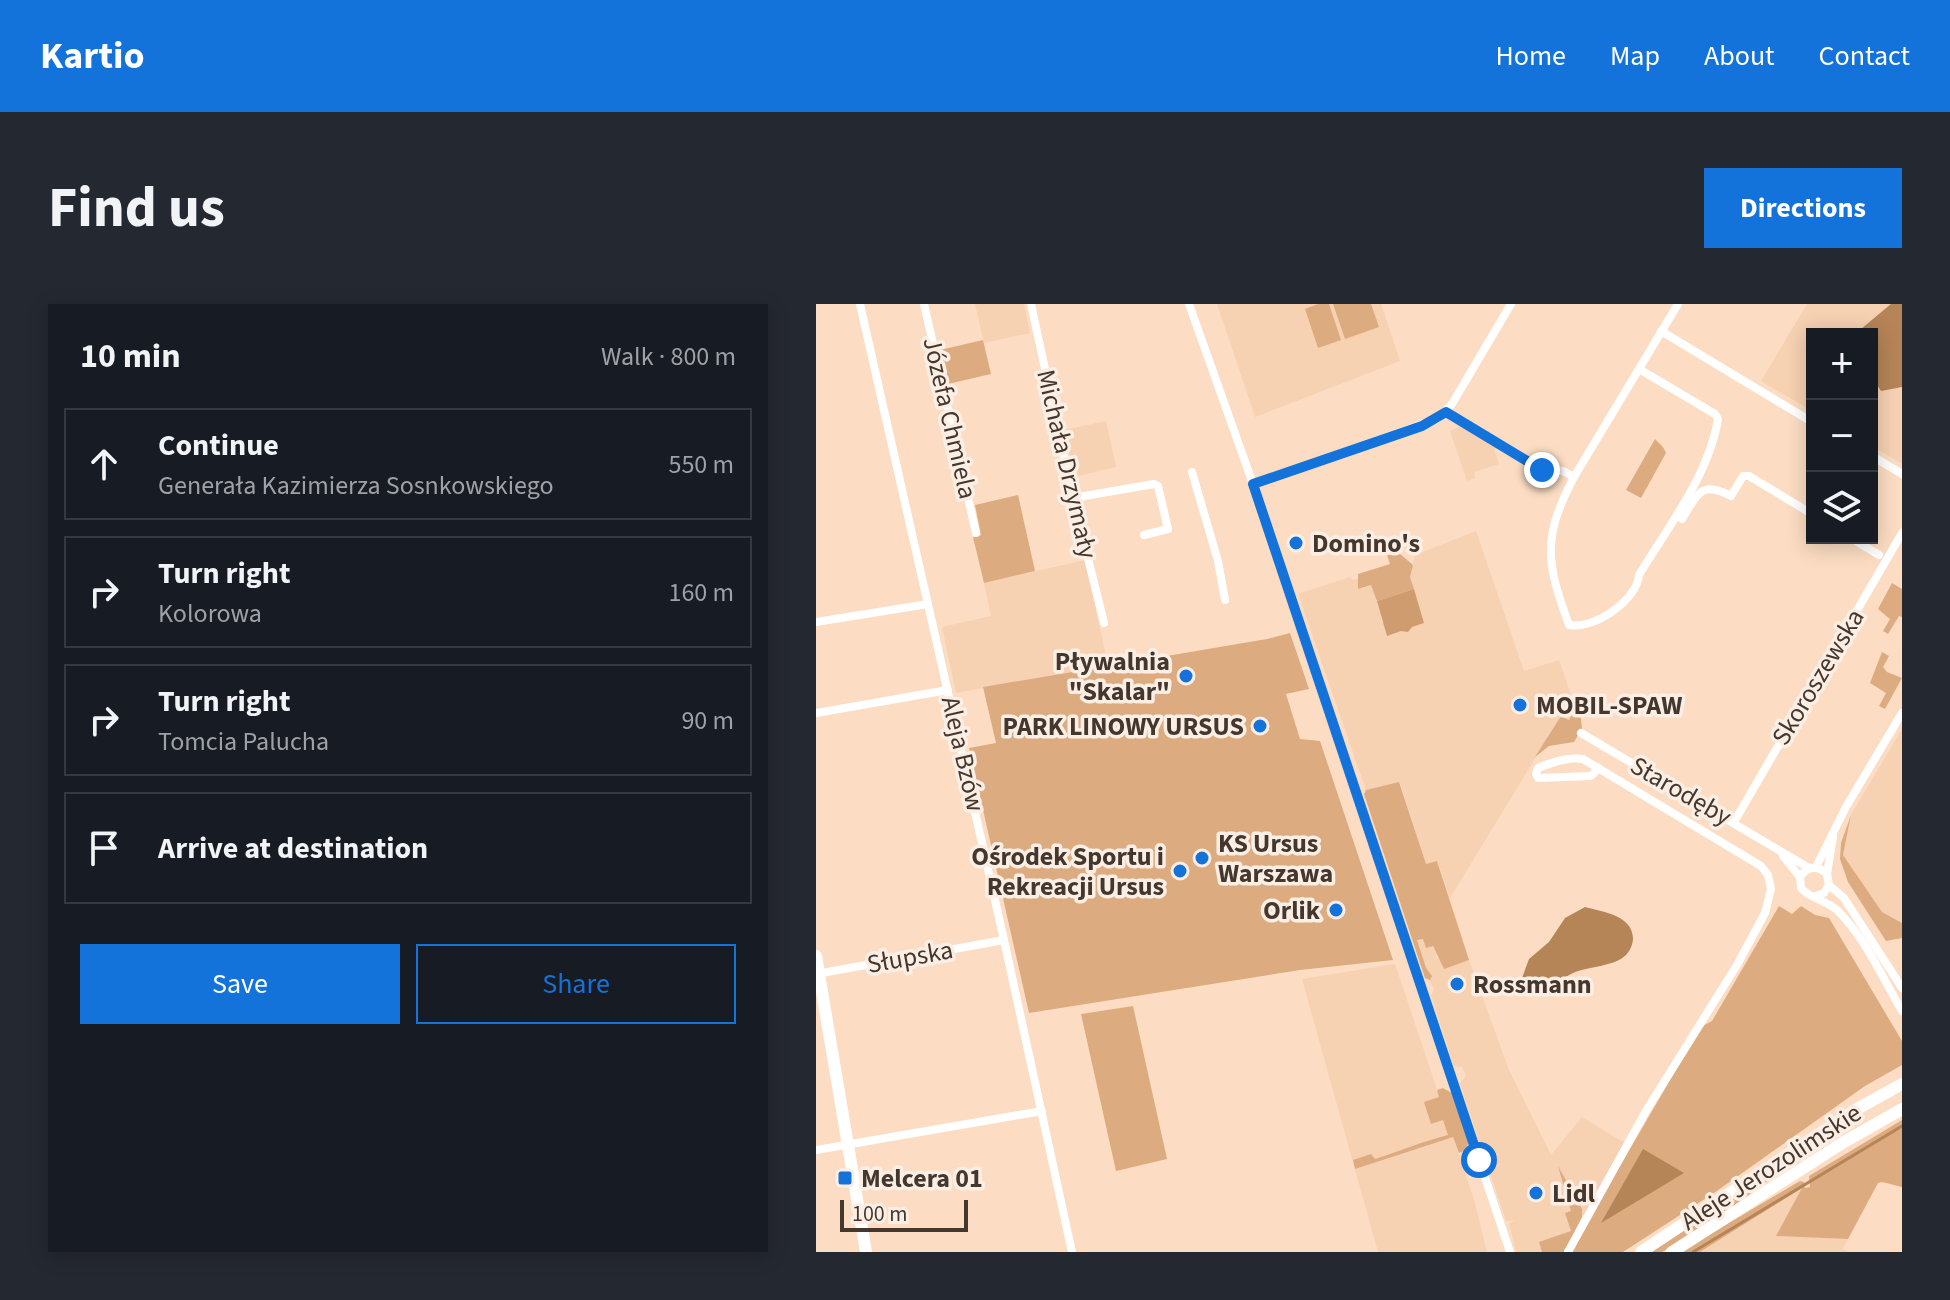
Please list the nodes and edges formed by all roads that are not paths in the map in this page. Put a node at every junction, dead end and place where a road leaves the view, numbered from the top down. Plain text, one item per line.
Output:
1 (860, 304) edge
2 (924, 304) edge
3 (1031, 304) edge
4 (1189, 304) edge
5 (1511, 304) edge
6 (1678, 304) edge
7 (1661, 331) junction
8 (1639, 369) junction
9 (1446, 412) junction
10 (1806, 418) edge
11 (1878, 460) edge
12 (1192, 472) dead end
13 (1902, 474) edge
14 (1574, 477) junction
15 (1253, 484) junction
16 (1073, 498) junction
17 (1806, 510) edge
18 (1682, 519) dead end
19 (976, 533) dead end
20 (1902, 533) edge
21 (1144, 535) dead end
22 (1861, 544) edge
23 (1879, 555) dead end
24 (1225, 600) dead end
25 (928, 604) junction
26 (816, 622) edge
27 (1104, 623) dead end
28 (948, 690) junction
29 (816, 713) edge
30 (1902, 713) edge
31 (1581, 733) dead end
32 (1554, 761) junction
33 (1599, 768) junction
34 (1555, 777) junction
35 (1734, 822) junction
36 (1836, 826) junction
37 (1780, 851) junction
38 (1812, 868) junction
39 (1827, 874) junction
40 (1800, 877) junction
41 (1829, 885) junction
42 (1816, 896) junction
43 (1004, 940) junction
44 (816, 956) edge
45 (818, 974) edge
46 (1902, 988) edge
47 (1902, 1011) edge
48 (1902, 1084) edge
49 (1902, 1109) edge
50 (1042, 1111) junction
51 (847, 1145) junction
52 (816, 1150) edge
53 (866, 1252) edge
54 (1072, 1252) edge
55 (1510, 1252) edge
56 (1568, 1252) edge
57 (1641, 1252) edge
58 (1672, 1252) edge

1 - 25 street, Aleja Bzów
2 - 19 street, Józefa Chmiela
3 - 16 street, Michała Drzymały
4 - 15 street
5 - 9 street
6 - 7 street
7 - 8 street
7 - 10 street
8 - 14 street
8 - 14 street
9 - 14 street
9 - 15 street
11 - 13 street
12 - 24 street
15 - 55 street
16 - 21 street
16 - 27 street, Michała Drzymały
17 - 18 street
20 - 35 street, Skoroszewska
22 - 23 street
25 - 26 street
25 - 28 street, Aleja Bzów
28 - 29 street
28 - 43 street, Aleja Bzów
30 - 36 street
31 - 35 street, Starodęby
32 - 33 street
32 - 34 street
32 - 34 street
33 - 34 street
33 - 56 street
35 - 37 street, Starodęby
36 - 38 street
36 - 39 street
37 - 38 street, Starodęby
37 - 40 street, Starodęby
38 - 39 street
38 - 40 street
39 - 41 street
40 - 42 street
41 - 42 street
41 - 46 street
42 - 47 street
43 - 45 street, Słupska
43 - 50 street, Aleja Bzów
44 - 45 main road
45 - 51 main road
48 - 57 main road, Aleje Jerozolimskie
49 - 58 main road, Aleje Jerozolimskie
50 - 51 street
50 - 54 street, Aleja Bzów
51 - 52 street
51 - 53 main road

